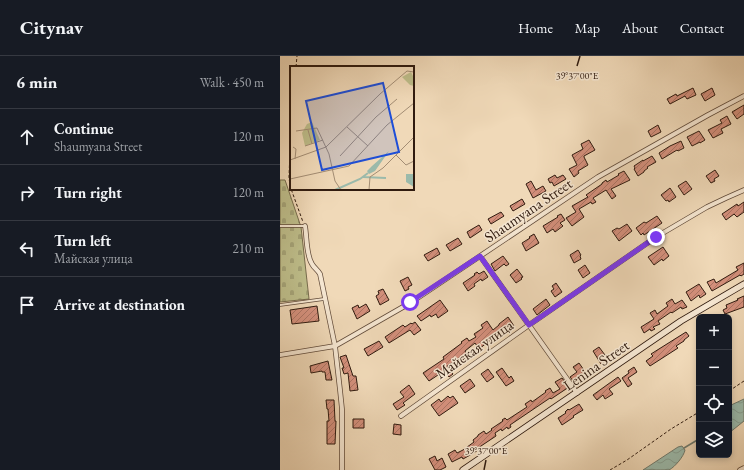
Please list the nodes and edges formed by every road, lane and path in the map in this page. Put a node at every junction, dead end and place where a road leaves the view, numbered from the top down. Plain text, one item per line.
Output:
1 (297, 56) edge
2 (296, 66) edge
3 (744, 96) edge
4 (290, 151) edge
5 (290, 186) edge
6 (292, 190) edge
7 (744, 190) edge
8 (280, 226) edge
9 (305, 226) junction
10 (480, 256) junction
11 (744, 284) edge
12 (325, 299) junction
13 (280, 304) edge
14 (529, 325) junction
15 (335, 346) junction
16 (280, 355) edge
17 (744, 381) edge
18 (732, 389) edge
19 (577, 393) junction
20 (696, 414) edge
21 (401, 416) dead end
22 (744, 468) edge
23 (342, 470) edge
24 (463, 470) edge
25 (610, 470) edge
26 (740, 470) edge

1 - 2 path
3 - 10 street, Shaumyana Street
4 - 5 path
6 - 9 path
7 - 14 street, Майская улица
8 - 9 lane
9 - 12 street
10 - 14 street
10 - 15 street, Shaumyana Street
11 - 19 street, Lenina Street
12 - 13 lane
12 - 15 street
14 - 19 street
14 - 21 street, Майская улица
15 - 16 street, Shaumyana Street
15 - 23 street
17 - 18 path
19 - 24 street, Lenina Street
20 - 25 path
22 - 26 street

